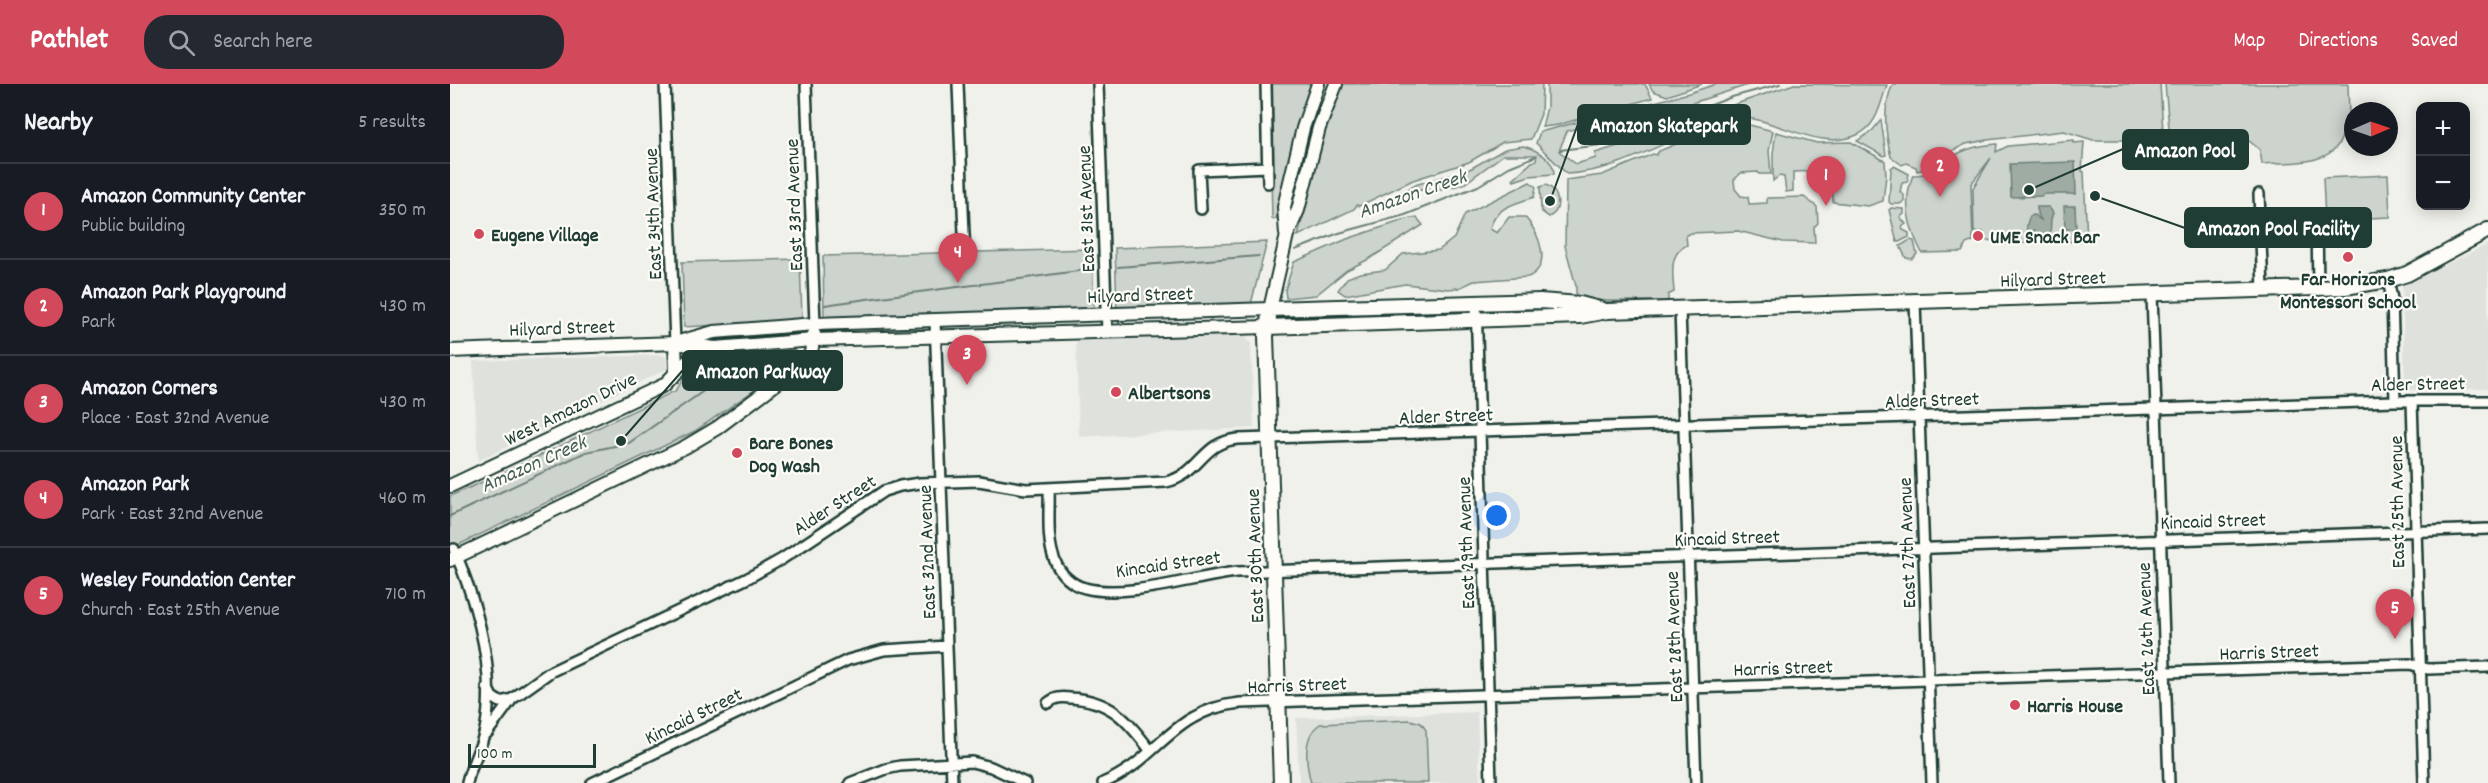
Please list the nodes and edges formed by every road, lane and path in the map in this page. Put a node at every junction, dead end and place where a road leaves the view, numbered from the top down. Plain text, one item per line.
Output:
1 (665, 84) edge
2 (806, 84) edge
3 (958, 84) edge
4 (1098, 84) edge
5 (1266, 84) edge
6 (1318, 84) edge
7 (1336, 84) edge
8 (1268, 167) junction
9 (1268, 183) dead end
10 (2259, 194) dead end
11 (1201, 209) dead end
12 (2317, 224) dead end
13 (2488, 230) edge
14 (1287, 235) junction
15 (965, 259) dead end
16 (2388, 280) junction
17 (2318, 288) junction
18 (2262, 290) junction
19 (2152, 294) junction
20 (1915, 302) junction
21 (1476, 303) junction
22 (1270, 309) junction
23 (1680, 309) junction
24 (1607, 311) junction
25 (1107, 314) junction
26 (1477, 319) junction
27 (936, 320) junction
28 (814, 324) junction
29 (1267, 327) junction
30 (1107, 332) junction
31 (936, 336) junction
32 (814, 340) junction
33 (675, 343) junction
34 (715, 348) junction
35 (450, 351) edge
36 (673, 377) junction
37 (2488, 400) edge
38 (2396, 401) junction
39 (2412, 401) junction
40 (2156, 409) junction
41 (1919, 417) junction
42 (1684, 426) junction
43 (1480, 432) junction
44 (1269, 438) junction
45 (941, 482) junction
46 (450, 486) edge
47 (1049, 488) junction
48 (2488, 529) edge
49 (2416, 532) junction
50 (2160, 540) junction
51 (1924, 548) junction
52 (454, 555) edge
53 (1688, 556) junction
54 (1484, 563) junction
55 (1274, 571) junction
56 (947, 646) junction
57 (2419, 666) junction
58 (2488, 667) edge
59 (2164, 672) junction
60 (1928, 680) junction
61 (487, 687) junction
62 (1692, 688) junction
63 (1488, 695) junction
64 (512, 699) junction
65 (1278, 702) junction
66 (1048, 703) dead end
67 (481, 745) junction
68 (1150, 750) junction
69 (951, 763) junction
70 (467, 783) edge
71 (592, 783) edge
72 (850, 783) edge
73 (952, 783) edge
74 (1026, 783) edge
75 (1103, 783) edge
76 (1281, 783) edge
77 (1491, 783) edge
78 (1696, 783) edge
79 (1932, 783) edge
80 (2169, 783) edge
81 (2424, 783) edge

1 - 33 street, East 34th Avenue
2 - 28 street, East 33rd Avenue
3 - 15 street
4 - 25 street, East 31st Avenue
5 - 8 street
6 - 14 main road
7 - 14 main road
8 - 9 street
8 - 11 street
10 - 18 street
12 - 17 street
13 - 16 main road, Hilyard Street
14 - 22 main road
16 - 17 main road, Hilyard Street
16 - 38 street
17 - 18 main road, Hilyard Street
18 - 19 main road, Hilyard Street
19 - 20 main road, Hilyard Street
19 - 40 street, East 26th Avenue
20 - 23 main road, Hilyard Street
20 - 41 street, East 27th Avenue
21 - 22 main road, Hilyard Street
21 - 24 main road, Hilyard Street
21 - 26 street, East 29th Avenue
22 - 25 main road, Hilyard Street
22 - 29 main road, East 30th Avenue
23 - 24 main road, Hilyard Street
23 - 42 street, East 28th Avenue
24 - 26 main road, Hilyard Street
25 - 27 main road, Hilyard Street
25 - 30 street, East 31st Avenue
26 - 29 main road, Hilyard Street
26 - 43 street, East 29th Avenue
27 - 28 main road, Hilyard Street
27 - 31 street, East 32nd Avenue
28 - 32 main road
28 - 33 main road, Hilyard Street
29 - 30 main road, Hilyard Street
29 - 44 main road, East 30th Avenue
30 - 31 main road, Hilyard Street
31 - 32 main road, Hilyard Street
31 - 45 street, East 32nd Avenue
32 - 34 main road, Hilyard Street
32 - 52 main road
33 - 34 main road, Hilyard Street
33 - 35 main road, Hilyard Street
33 - 36 main road
34 - 36 main road, West Amazon Drive
36 - 46 main road, West Amazon Drive
37 - 39 street, Alder Street
38 - 39 street, Alder Street
38 - 40 street, Alder Street
39 - 49 street, East 25th Avenue
40 - 41 street, Alder Street
40 - 50 street, East 26th Avenue
41 - 42 street, Alder Street
41 - 51 street, East 27th Avenue
42 - 43 street, Alder Street
42 - 53 street, East 28th Avenue
43 - 44 street, Alder Street
43 - 54 street, East 29th Avenue
44 - 47 street, Alder Street
44 - 55 main road, East 30th Avenue
45 - 47 street, Alder Street
45 - 56 street, East 32nd Avenue
45 - 64 street, Alder Street
47 - 55 street, Kincaid Street
48 - 49 street, Kincaid Street
49 - 50 street, Kincaid Street
49 - 57 street, East 25th Avenue
50 - 51 street, Kincaid Street
50 - 59 street, East 26th Avenue
51 - 53 street, Kincaid Street
51 - 60 street, East 27th Avenue
52 - 61 street
53 - 54 street, Kincaid Street
53 - 62 street, East 28th Avenue
54 - 55 street, Kincaid Street
54 - 63 street, East 29th Avenue
55 - 65 main road, East 30th Avenue
56 - 69 street, East 32nd Avenue
56 - 71 street, Kincaid Street
57 - 58 street, Harris Street
57 - 59 street, Harris Street
57 - 81 street, East 25th Avenue
59 - 60 street, Harris Street
59 - 80 street, East 26th Avenue
60 - 62 street, Harris Street
60 - 79 street, East 27th Avenue
61 - 64 street
61 - 67 street
62 - 63 street, Harris Street
62 - 78 street, East 28th Avenue
63 - 65 street, Harris Street
63 - 77 street, East 29th Avenue
64 - 67 street, Alder Street
65 - 68 street, Harris Street
65 - 76 main road, East 30th Avenue
66 - 68 street
67 - 70 street
68 - 75 street, Harris Street
69 - 72 street
69 - 73 street, East 32nd Avenue
69 - 74 street

